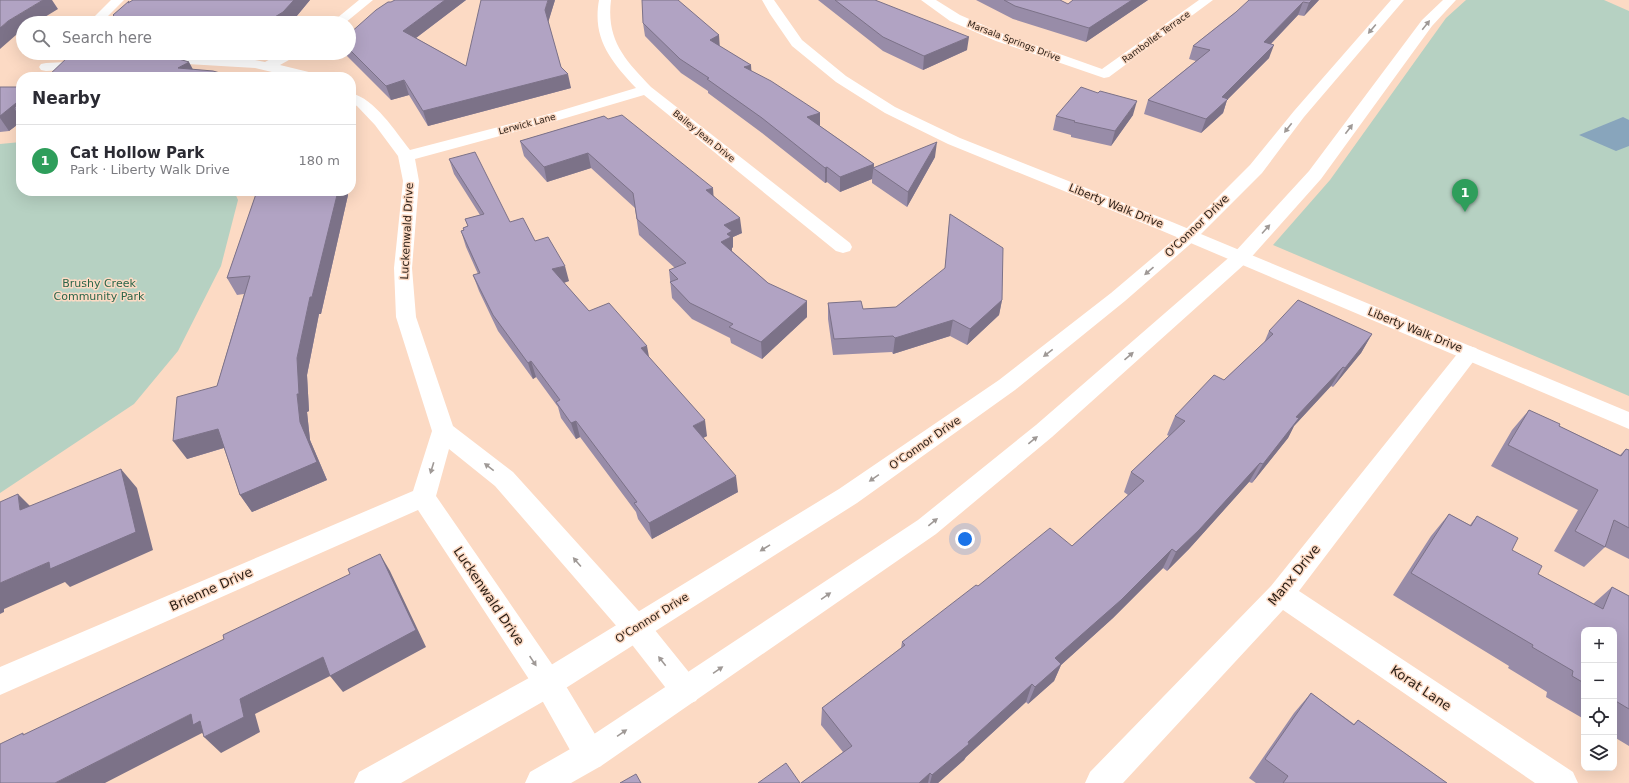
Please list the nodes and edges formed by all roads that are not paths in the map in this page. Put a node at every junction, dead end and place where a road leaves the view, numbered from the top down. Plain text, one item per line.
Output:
1 (118, 0) edge
2 (367, 0) edge
3 (605, 0) edge
4 (768, 0) edge
5 (927, 0) edge
6 (1207, 0) edge
7 (1398, 0) edge
8 (1450, 0) edge
9 (101, 16) edge
10 (347, 16) edge
11 (54, 60) edge
12 (279, 60) edge
13 (138, 62) edge
14 (100, 64) edge
15 (269, 66) junction
16 (292, 72) edge
17 (1104, 74) joint
18 (646, 90) junction
19 (356, 100) edge
20 (406, 156) junction
21 (1189, 236) junction
22 (843, 247) dead end
23 (1240, 258) junction
24 (1469, 353) junction
25 (1629, 422) edge
26 (443, 431) junction
27 (423, 497) junction
28 (1281, 594) junction
29 (636, 628) junction
30 (0, 681) edge
31 (548, 683) junction
32 (686, 691) junction
33 (590, 755) junction
34 (370, 783) edge
35 (541, 783) edge
36 (1101, 783) edge
37 (1562, 783) edge

1 - 9 street
2 - 10 street
3 - 18 street, Bailey Jean Drive
4 - 21 street, Liberty Walk Drive
5 - 17 street, Marsala Springs Drive
6 - 17 street, Rambollet Terrace
7 -> 21 street, O'Connor Drive
23 -> 8 street
11 - 14 street
12 - 15 street
13 - 15 street
15 - 16 street
18 - 20 street, Lerwick Lane
18 - 22 street, Bailey Jean Drive
19 - 20 street, Luckenwald Drive
20 - 26 street, Luckenwald Drive
21 - 23 street, Liberty Walk Drive
21 -> 29 street, O'Connor Drive
23 - 24 street, Liberty Walk Drive
32 -> 23 street
24 - 25 street, Liberty Walk Drive
24 - 28 street, Manx Drive
26 -> 27 street
29 -> 26 street
27 - 30 street, Brienne Drive
27 -> 31 street, Luckenwald Drive
28 - 36 street, Manx Drive
28 - 37 street, Korat Lane
29 - 31 street, O'Connor Drive
32 -> 29 street
31 - 33 street, Luckenwald Drive
31 - 34 street, O'Connor Drive
33 -> 32 street
33 - 35 street

